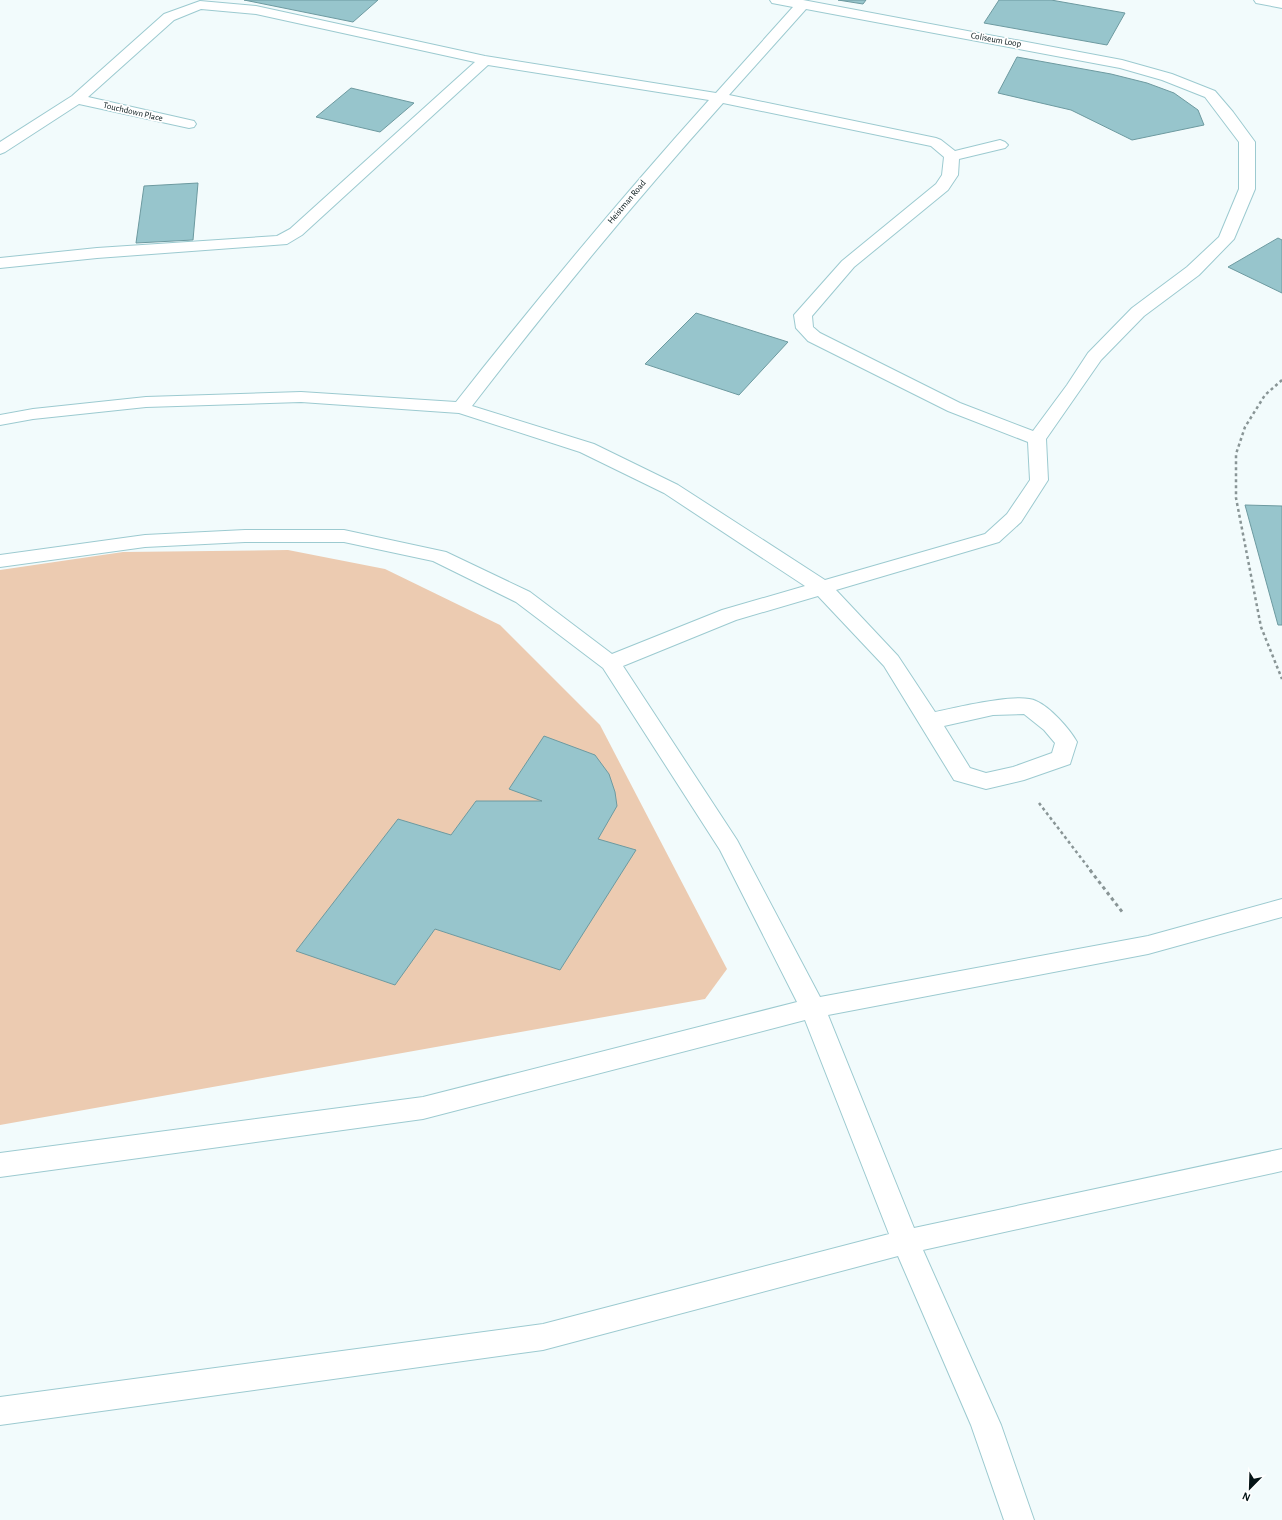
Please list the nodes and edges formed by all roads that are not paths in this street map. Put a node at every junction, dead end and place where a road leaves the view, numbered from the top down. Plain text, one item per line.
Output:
1 (777, 0) edge
2 (1261, 0) edge
3 (198, 2) edge
4 (803, 4) junction
5 (1282, 4) edge
6 (485, 60) junction
7 (721, 98) junction
8 (77, 99) junction
9 (189, 124) dead end
10 (1000, 145) dead end
11 (0, 149) edge
12 (952, 156) junction
13 (0, 263) edge
14 (461, 408) junction
15 (0, 420) edge
16 (1037, 439) junction
17 (0, 562) edge
18 (821, 587) junction
19 (610, 663) junction
20 (930, 721) junction
21 (1282, 908) edge
22 (813, 1008) junction
23 (1282, 1160) edge
24 (0, 1165) edge
25 (906, 1242) junction
26 (0, 1411) edge
27 (1019, 1520) edge

1 - 4 street, Coliseum Loop
2 - 5 street
3 - 6 street
3 - 8 street
4 - 7 street, Heistman Road
4 - 16 street, Coliseum Loop
6 - 7 street
6 - 13 street
7 - 12 street
7 - 14 street, Heistman Road
8 - 9 street, Touchdown Place
8 - 11 street
10 - 12 street
12 - 16 street
14 - 15 street
14 - 18 street
16 - 18 street
17 - 19 street
18 - 19 street
18 - 20 street
19 - 22 street
20 - 20 street
21 - 22 street
22 - 24 street
22 - 25 street
23 - 25 street
25 - 26 street
25 - 27 street

